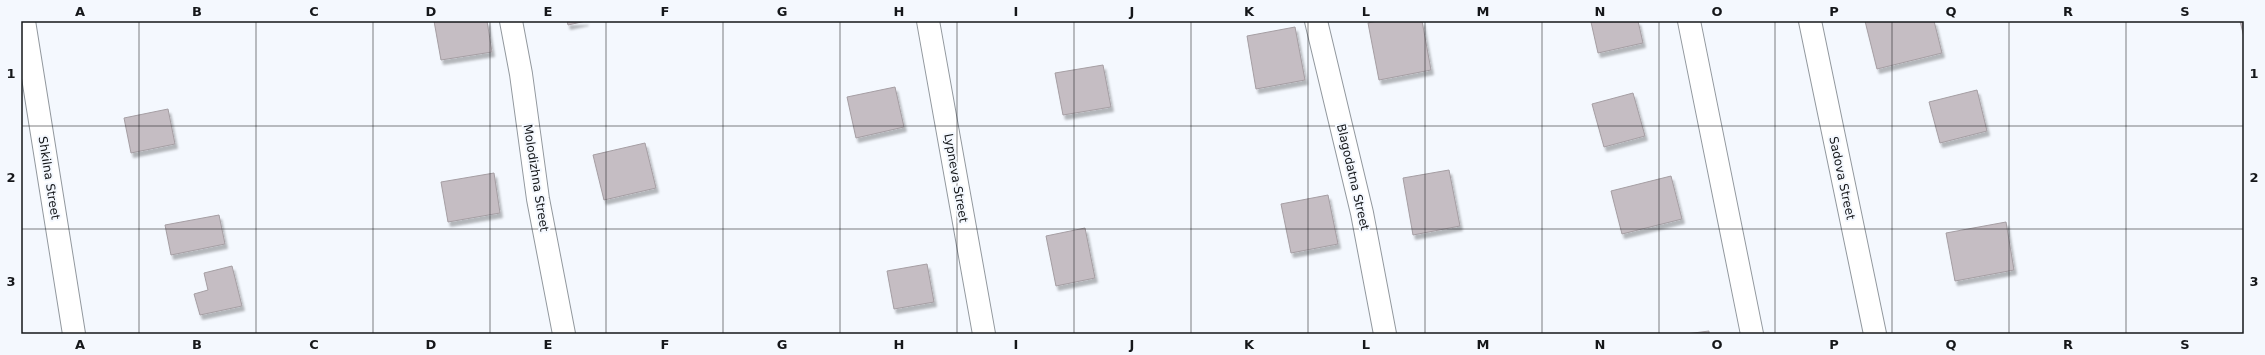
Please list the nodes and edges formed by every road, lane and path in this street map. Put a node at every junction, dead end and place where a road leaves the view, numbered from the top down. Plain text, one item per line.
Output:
1 (24, 21) edge
2 (511, 21) edge
3 (928, 21) edge
4 (1316, 21) edge
5 (1689, 21) edge
6 (1810, 21) edge
7 (74, 334) edge
8 (564, 334) edge
9 (984, 334) edge
10 (1385, 334) edge
11 (1752, 334) edge
12 (1875, 334) edge

1 - 7 street, Shkilna Street
2 - 8 street, Molodizhna Street
3 - 9 street, Lypneva Street
4 - 10 street, Blagodatna Street
5 - 11 street
6 - 12 street, Sadova Street

